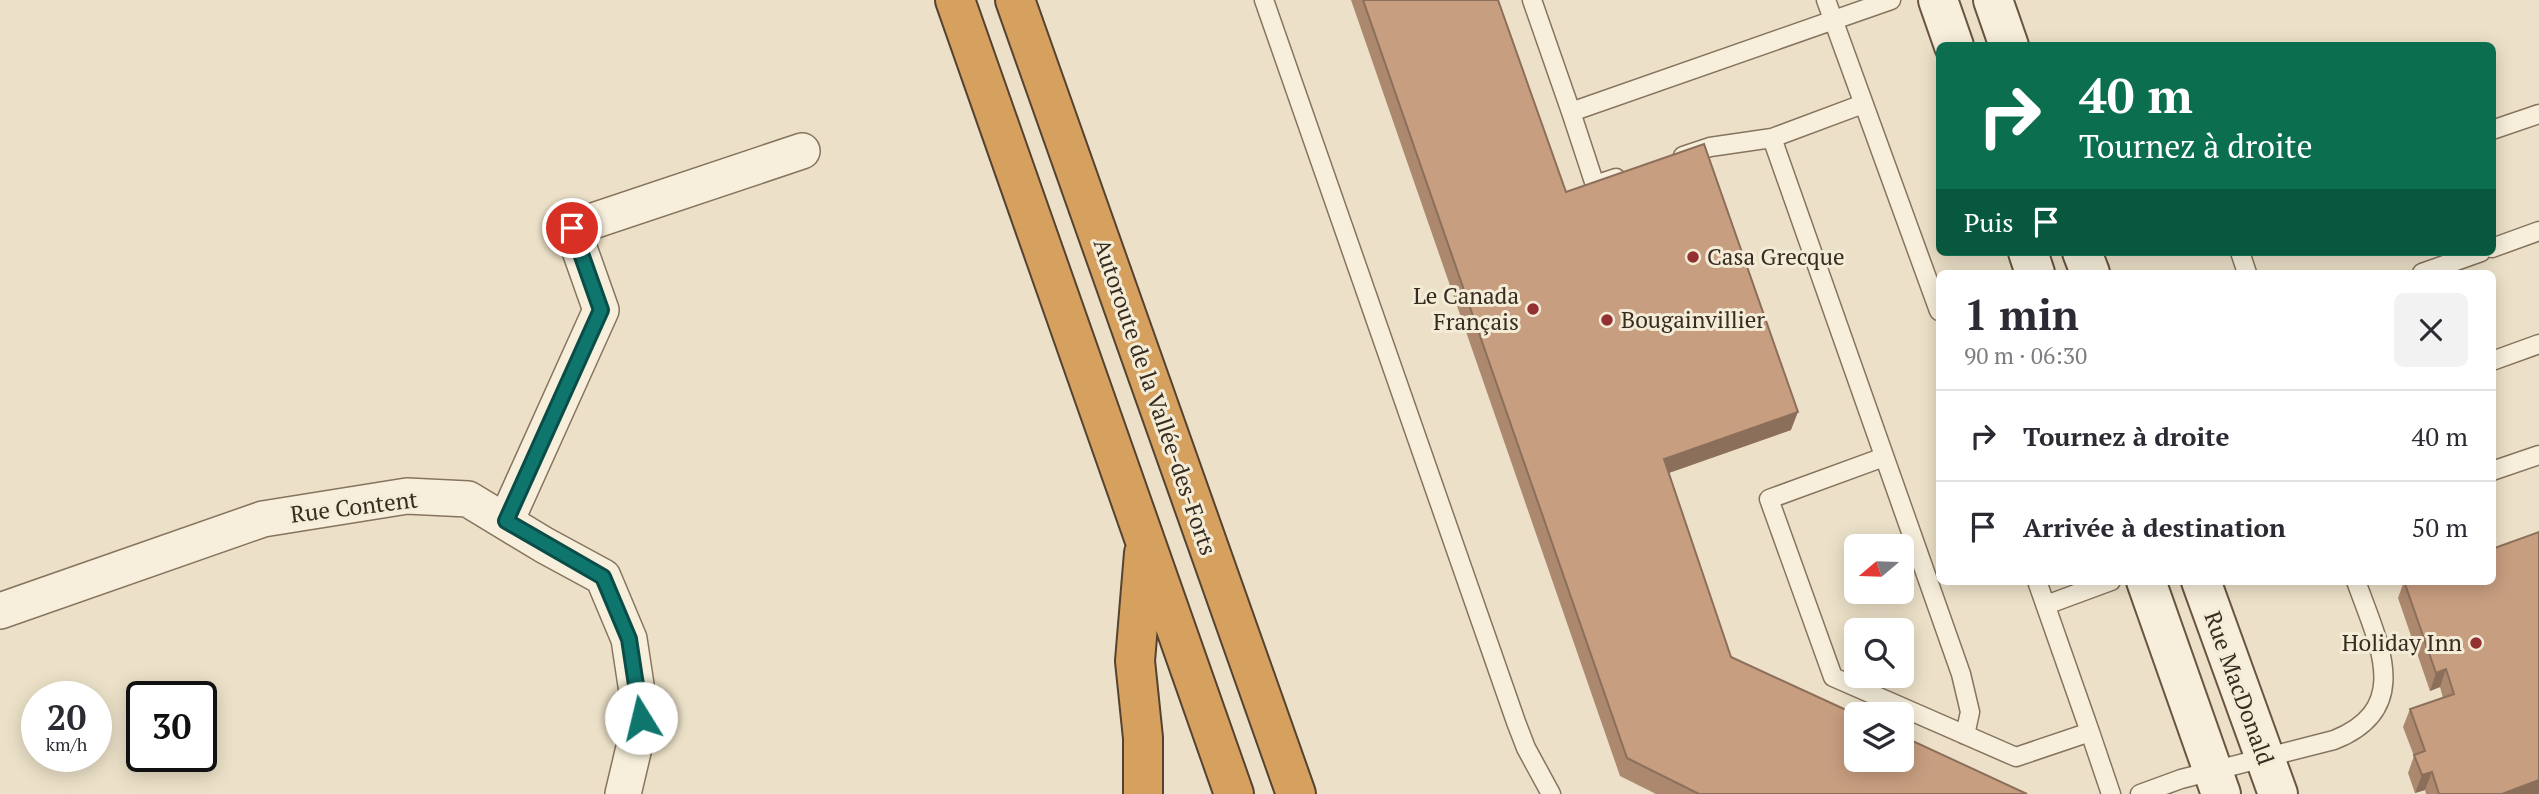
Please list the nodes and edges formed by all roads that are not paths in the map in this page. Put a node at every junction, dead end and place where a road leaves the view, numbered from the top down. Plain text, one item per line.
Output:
1 (955, 0) edge
2 (1015, 0) edge
3 (1264, 0) edge
4 (1532, 0) edge
5 (1826, 0) edge
6 (1891, 0) edge
7 (1938, 0) edge
8 (1993, 0) edge
9 (1833, 21) junction
10 (1953, 42) edge
11 (2008, 42) edge
12 (1863, 104) junction
13 (1571, 112) junction
14 (2539, 114) edge
15 (2496, 129) edge
16 (1772, 138) junction
17 (802, 151) dead end
18 (1671, 159) edge
19 (1633, 172) edge
20 (2539, 231) edge
21 (2496, 247) edge
22 (2470, 256) edge
23 (2430, 270) edge
24 (1936, 303) edge
25 (2539, 344) edge
26 (2496, 360) edge
27 (2539, 455) edge
28 (1884, 457) junction
29 (2496, 470) edge
30 (506, 521) junction
31 (1146, 541) junction
32 (2038, 585) edge
33 (2100, 585) edge
34 (2147, 585) edge
35 (2202, 585) edge
36 (2357, 585) edge
37 (2046, 605) junction
38 (0, 611) edge
39 (2090, 732) junction
40 (1965, 734) junction
41 (2264, 757) junction
42 (2216, 783) edge
43 (623, 794) edge
44 (1143, 794) edge
45 (1234, 794) edge
46 (1296, 794) edge
47 (1551, 794) edge
48 (2110, 794) edge
49 (2140, 794) edge
50 (2278, 794) edge

1 - 31 highway
2 - 46 highway, Autoroute de la Vallée-des-Forts
3 - 47 lane
4 - 13 lane
5 - 9 lane
6 - 9 lane
7 - 10 street
8 - 11 street
9 - 12 lane
9 - 13 lane
12 - 16 lane
12 - 24 lane
13 - 19 lane
14 - 15 lane
16 - 18 lane
16 - 28 lane
17 - 30 street
20 - 21 lane
22 - 23 lane
25 - 26 lane
27 - 29 lane
28 - 40 lane
28 - 40 lane
30 - 38 street, Rue Content
30 - 43 street, Rue Content
31 - 44 highway
31 - 45 highway
32 - 37 lane
33 - 37 lane
34 - 42 street
35 - 41 street, Rue MacDonald
36 - 41 lane
37 - 39 lane
39 - 40 lane
39 - 48 lane
41 - 42 lane
41 - 50 street, Rue MacDonald
42 - 49 lane

